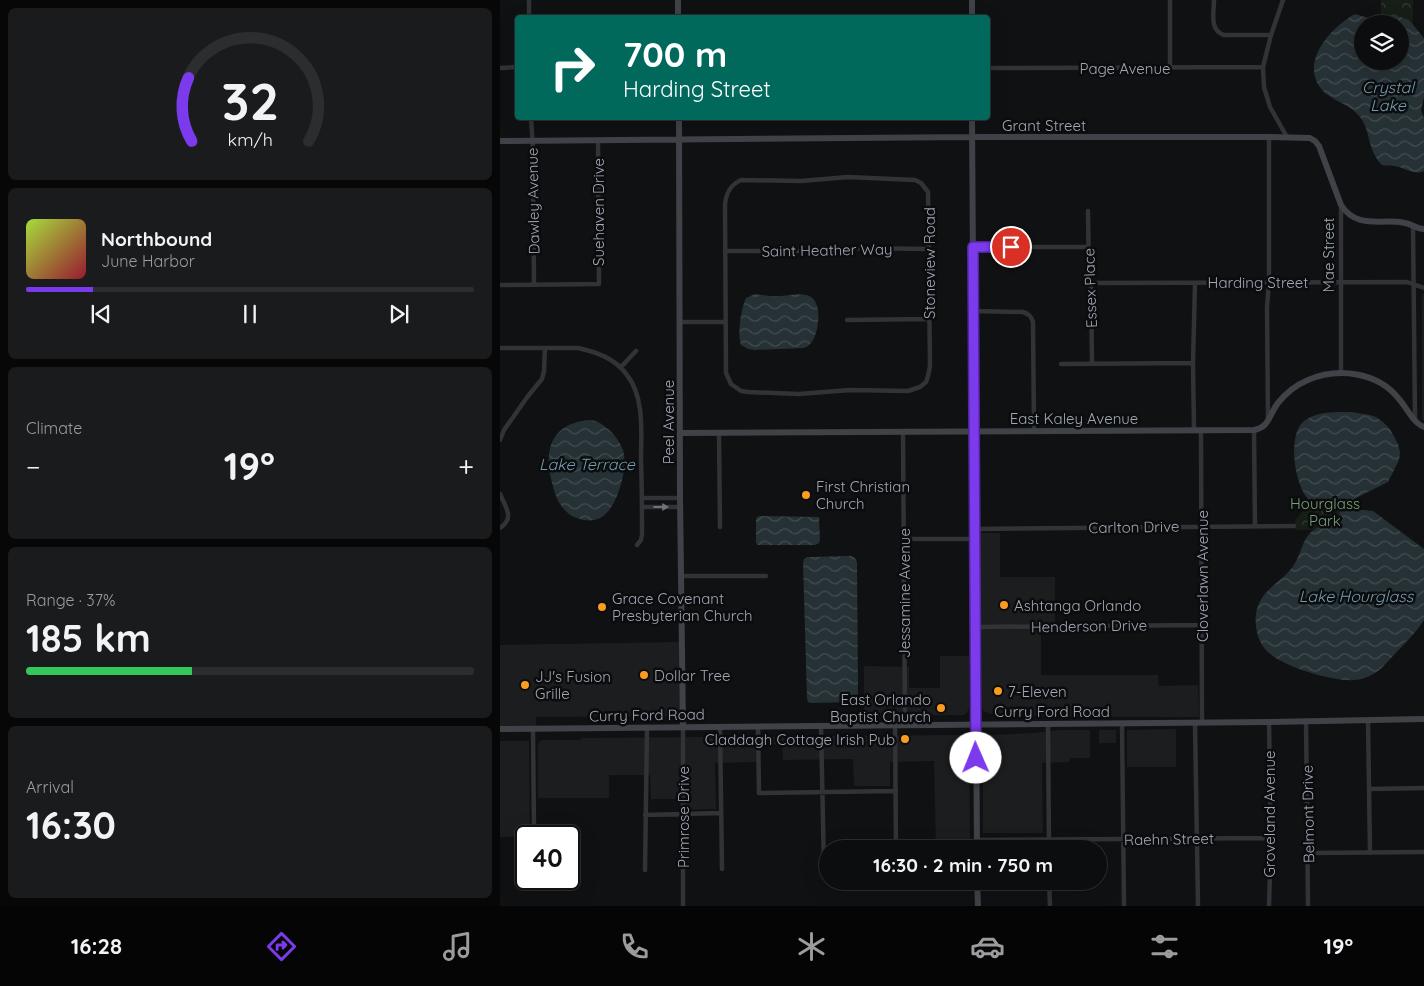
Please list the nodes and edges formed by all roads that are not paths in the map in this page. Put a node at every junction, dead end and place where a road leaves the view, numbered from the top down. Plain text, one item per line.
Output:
1 (528, 0) edge
2 (678, 0) edge
3 (972, 0) edge
4 (1170, 0) edge
5 (1214, 0) edge
6 (1283, 0) edge
7 (529, 15) edge
8 (678, 15) edge
9 (972, 15) edge
10 (1271, 35) junction
11 (515, 67) edge
12 (1263, 67) junction
13 (500, 68) edge
14 (990, 68) edge
15 (1170, 68) junction
16 (531, 120) edge
17 (679, 120) edge
18 (972, 120) edge
19 (972, 137) junction
20 (1269, 137) junction
21 (1287, 137) junction
22 (598, 140) junction
23 (679, 140) junction
24 (500, 141) edge
25 (532, 141) junction
26 (1341, 205) junction
27 (1088, 211) dead end
28 (1414, 227) junction
29 (1424, 229) edge
30 (973, 247) junction
31 (1089, 247) junction
32 (929, 249) junction
33 (726, 251) junction
34 (1195, 282) junction
35 (1269, 282) junction
36 (1340, 282) junction
37 (1091, 283) junction
38 (534, 284) junction
39 (500, 285) edge
40 (1414, 285) junction
41 (1424, 288) edge
42 (973, 311) junction
43 (929, 319) junction
44 (847, 320) dead end
45 (680, 322) junction
46 (726, 322) junction
47 (500, 348) edge
48 (545, 348) junction
49 (636, 351) dead end
50 (1193, 363) junction
51 (1061, 364) dead end
52 (1092, 364) junction
53 (621, 367) junction
54 (1341, 372) junction
55 (1268, 421) junction
56 (1415, 421) junction
57 (1424, 428) edge
58 (502, 429) edge
59 (1034, 430) junction
60 (1194, 430) junction
61 (1201, 430) junction
62 (1254, 430) junction
63 (974, 431) junction
64 (903, 432) junction
65 (680, 433) junction
66 (719, 433) junction
67 (500, 440) edge
68 (500, 494) edge
69 (642, 498) junction
70 (680, 498) junction
71 (642, 507) junction
72 (680, 507) junction
73 (1255, 526) junction
74 (1294, 526) dead end
75 (720, 527) dead end
76 (1202, 527) junction
77 (500, 528) edge
78 (974, 529) junction
79 (904, 539) junction
80 (974, 539) junction
81 (637, 545) dead end
82 (682, 576) junction
83 (766, 576) dead end
84 (1203, 625) junction
85 (975, 627) junction
86 (1424, 719) edge
87 (1368, 720) junction
88 (1306, 721) junction
89 (1270, 722) junction
90 (1199, 723) junction
91 (1048, 724) junction
92 (1122, 724) junction
93 (895, 725) junction
94 (905, 725) junction
95 (975, 725) junction
96 (821, 726) junction
97 (683, 727) junction
98 (720, 727) junction
99 (758, 727) junction
100 (647, 728) junction
101 (500, 729) edge
102 (533, 729) junction
103 (1424, 788) edge
104 (1369, 789) junction
105 (822, 791) junction
106 (896, 791) junction
107 (721, 813) junction
108 (683, 814) junction
109 (645, 815) junction
110 (534, 825) edge
111 (1197, 838) junction
112 (1271, 838) junction
113 (823, 840) edge
114 (896, 840) edge
115 (977, 840) edge
116 (1049, 840) edge
117 (1107, 840) edge
118 (1123, 840) junction
119 (1424, 852) edge
120 (1370, 853) junction
121 (1308, 854) junction
122 (722, 869) dead end
123 (645, 870) dead end
124 (977, 890) edge
125 (1050, 890) edge
126 (683, 906) edge
127 (978, 906) edge
128 (1050, 906) edge
129 (1124, 906) edge
130 (1198, 906) edge
131 (1269, 906) edge
132 (1308, 906) edge

1 - 7 street
2 - 8 street
3 - 9 street
4 - 15 street
5 - 10 street
6 - 10 street
10 - 12 street
11 - 13 street
12 - 15 street, Page Avenue
12 - 21 street
14 - 15 street, Page Avenue
16 - 25 street, Dawley Avenue
17 - 23 street, Peel Avenue
18 - 19 street
19 - 20 street, Grant Street
19 - 23 street, Grant Street
19 - 30 street
20 - 21 street, Grant Street
20 - 35 street
21 - 26 street, Mae Street
22 - 23 street, Grant Street
22 - 25 street, Grant Street
22 - 38 street, Suehaven Drive
23 - 45 street, Peel Avenue
24 - 25 street, Grant Street
25 - 38 street, Dawley Avenue
26 - 28 street
26 - 36 street, Mae Street
27 - 31 street, Essex Place
28 - 29 street
28 - 40 street
30 - 31 street
30 - 42 street
31 - 37 street, Essex Place
32 - 33 street, Saint Heather Way
32 - 33 street, Stoneview Road
32 - 43 street, Stoneview Road
33 - 46 street, Stoneview Road
34 - 35 street, Harding Street
34 - 37 street, Harding Street
34 - 50 street
35 - 36 street, Harding Street
35 - 55 street
36 - 40 street, Harding Street
36 - 54 street, Mae Street
37 - 52 street, Essex Place
38 - 39 street
40 - 41 street, Harding Street
40 - 56 street
42 - 59 street
42 - 63 street
43 - 44 street
43 - 46 street, Stoneview Road
45 - 46 street
45 - 65 street, Peel Avenue
47 - 48 street
48 - 53 street
48 - 58 street
49 - 53 street
50 - 52 street
50 - 60 street
51 - 52 street
53 - 69 street
54 - 55 street
54 - 56 street
55 - 62 street
56 - 57 street
58 - 67 street
59 - 60 street, East Kaley Avenue
59 - 63 street, East Kaley Avenue
60 - 61 street, East Kaley Avenue
61 - 62 street, East Kaley Avenue
61 - 76 street, Cloverlawn Avenue
62 - 73 street
63 - 64 street, East Kaley Avenue
63 - 78 street
64 - 66 street, East Kaley Avenue
64 - 79 street, Jessamine Avenue
65 - 66 street, East Kaley Avenue
65 - 70 street, Peel Avenue
66 - 75 street
68 - 77 street
69 - 70 street
69 - 71 street
70 - 72 street, Peel Avenue
71 -> 72 street
71 - 81 street
72 - 82 street, Peel Avenue
73 - 74 street, Carlton Drive
73 - 76 street, Carlton Drive
76 - 78 street, Carlton Drive
76 - 84 street, Cloverlawn Avenue
78 - 80 street
79 - 80 street
79 - 94 street, Jessamine Avenue
80 - 85 street
82 - 83 street
82 - 97 street, Peel Avenue
84 - 85 street, Henderson Drive
84 - 90 street, Cloverlawn Avenue
85 - 95 street
86 - 87 street, Curry Ford Road
87 - 88 street, Curry Ford Road
87 - 104 street
88 - 89 street, Curry Ford Road
88 - 121 street, Belmont Drive
89 - 90 street, Curry Ford Road
89 - 112 street, Groveland Avenue
90 - 92 street, Curry Ford Road
90 - 111 street, Cloverlawn Avenue
91 - 92 street, Curry Ford Road
91 - 95 street, Curry Ford Road
91 - 116 street
92 - 118 street
93 - 94 street, Curry Ford Road
93 - 96 street, Curry Ford Road
93 - 106 street
94 - 95 street, Curry Ford Road
95 - 115 street
96 - 99 street, Curry Ford Road
96 - 105 street
97 - 98 street, Curry Ford Road
97 - 100 street, Curry Ford Road
97 - 108 street, Primrose Drive
98 - 99 street, Curry Ford Road
98 - 107 street
99 - 105 street
100 - 102 street, Curry Ford Road
100 - 109 street
101 - 102 street, Curry Ford Road
102 - 110 street
103 - 104 street
104 - 120 street
105 - 106 street
105 - 113 street
106 - 114 street
107 - 108 street
107 - 122 street
108 - 109 street
108 - 126 street, Primrose Drive
109 - 123 street
111 - 112 street, Raehn Street
111 - 118 street, Raehn Street
111 - 130 street, Cloverlawn Avenue
112 - 131 street, Groveland Avenue
117 - 118 street, Raehn Street
118 - 129 street
119 - 120 street
120 - 121 street
121 - 132 street, Belmont Drive
124 - 127 street
125 - 128 street

